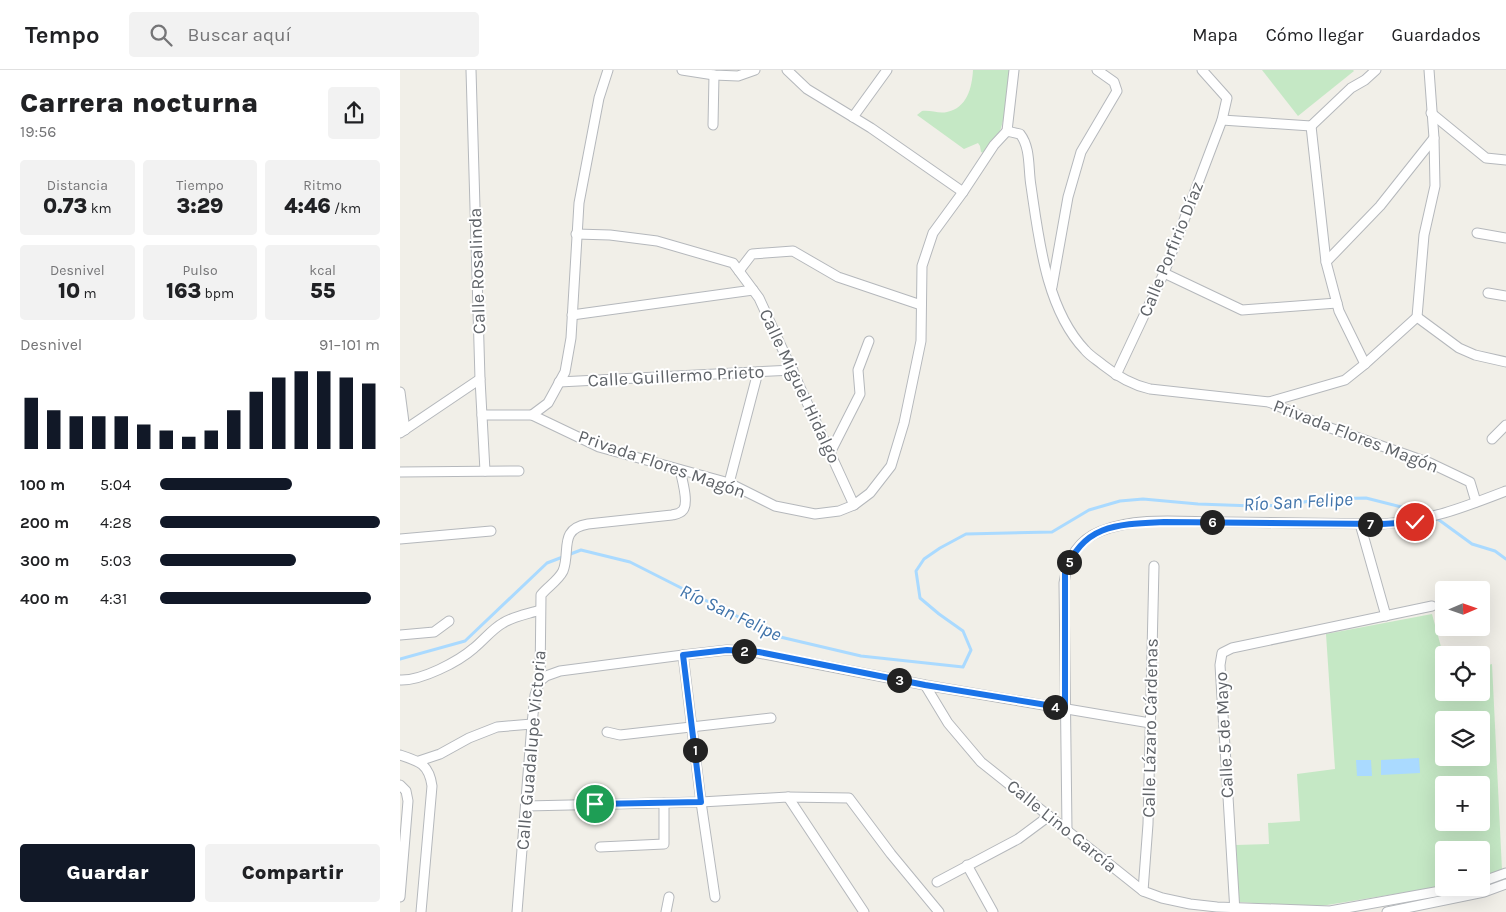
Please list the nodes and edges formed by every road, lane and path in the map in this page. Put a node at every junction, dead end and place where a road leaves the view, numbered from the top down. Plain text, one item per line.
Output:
1 (471, 70) edge
2 (608, 70) edge
3 (682, 70) edge
4 (755, 70) edge
5 (787, 70) edge
6 (887, 70) edge
7 (1014, 70) edge
8 (1097, 70) edge
9 (1202, 70) edge
10 (1360, 70) edge
11 (1376, 70) edge
12 (1429, 70) edge
13 (714, 75) junction
14 (1365, 80) junction
15 (1431, 113) junction
16 (854, 117) junction
17 (1222, 120) junction
18 (713, 125) dead end
19 (1311, 126) junction
20 (1007, 131) junction
21 (1434, 138) junction
22 (1506, 160) edge
23 (963, 192) junction
24 (1477, 233) dead end
25 (576, 234) junction
26 (1506, 238) edge
27 (1326, 262) junction
28 (739, 271) junction
29 (1164, 273) junction
30 (753, 290) junction
31 (1052, 292) junction
32 (1488, 293) dead end
33 (1506, 296) edge
34 (1337, 303) junction
35 (921, 304) junction
36 (572, 315) junction
37 (1417, 317) junction
38 (869, 341) dead end
39 (1506, 362) edge
40 (1365, 364) junction
41 (793, 370) junction
42 (758, 372) junction
43 (1116, 375) junction
44 (480, 379) junction
45 (559, 382) junction
46 (400, 392) edge
47 (1269, 402) junction
48 (482, 415) junction
49 (532, 415) junction
50 (1506, 425) edge
51 (403, 431) edge
52 (1492, 439) dead end
53 (830, 453) junction
54 (680, 470) junction
55 (485, 471) junction
56 (519, 471) dead end
57 (400, 472) edge
58 (729, 482) junction
59 (1506, 491) edge
60 (1476, 502) junction
61 (854, 505) junction
62 (1360, 524) junction
63 (491, 530) dead end
64 (400, 539) edge
65 (1154, 566) dead end
66 (1432, 606) dead end
67 (540, 610) junction
68 (1386, 616) junction
69 (449, 620) dead end
70 (400, 635) edge
71 (683, 655) junction
72 (400, 680) edge
73 (540, 681) junction
74 (925, 685) junction
75 (1065, 708) junction
76 (771, 718) dead end
77 (1150, 722) junction
78 (532, 724) junction
79 (692, 727) junction
80 (607, 732) dead end
81 (400, 756) edge
82 (419, 761) junction
83 (400, 785) edge
84 (788, 797) junction
85 (701, 802) junction
86 (664, 803) junction
87 (526, 806) junction
88 (1049, 816) junction
89 (1067, 830) junction
90 (600, 847) dead end
91 (967, 865) junction
92 (1506, 873) edge
93 (1490, 879) edge
94 (937, 882) dead end
95 (1506, 884) edge
96 (1143, 891) junction
97 (1435, 892) edge
98 (400, 897) edge
99 (669, 897) dead end
100 (715, 897) dead end
101 (1235, 910) edge
102 (421, 912) edge
103 (517, 912) edge
104 (666, 912) edge
105 (864, 912) edge
106 (939, 912) edge
107 (993, 912) edge
108 (1387, 912) edge

1 - 44 street, Calle Rosalinda
2 - 25 street
3 - 13 street
4 - 13 street
5 - 16 street
6 - 16 street
7 - 20 street
8 - 31 street
9 - 17 street, Calle Porfirio Díaz
10 - 14 street
11 - 14 street
12 - 15 street
13 - 18 street
14 - 19 street
15 - 21 street
15 - 22 street
16 - 23 street
17 - 19 street
17 - 29 street, Calle Porfirio Díaz
19 - 27 street
20 - 23 street, Privada Flores Magón
20 - 31 street, Privada Flores Magón
21 - 27 street
21 - 37 street
23 - 35 street, Privada Flores Magón
24 - 26 street
25 - 28 street, Calle Miguel Hidalgo
25 - 36 street
27 - 34 street
28 - 30 street, Calle Miguel Hidalgo
28 - 35 street
29 - 34 street
29 - 43 street, Calle Porfirio Díaz
30 - 36 street
30 - 41 street, Calle Miguel Hidalgo
31 - 43 street, Privada Flores Magón
32 - 33 street
34 - 40 street
35 - 61 street, Privada Flores Magón
36 - 45 street
37 - 39 street
37 - 40 street
38 - 53 street
40 - 47 street
41 - 42 street, Calle Guillermo Prieto
41 - 53 street, Calle Miguel Hidalgo
42 - 45 street, Calle Guillermo Prieto
42 - 58 street
43 - 47 street, Privada Flores Magón
44 - 48 street, Calle Rosalinda
44 - 51 street
45 - 49 street
46 - 51 street
47 - 60 street, Privada Flores Magón
48 - 49 street, Privada Flores Magón
48 - 55 street, Calle Rosalinda
49 - 54 street, Privada Flores Magón
50 - 52 street
53 - 61 street, Calle Miguel Hidalgo
54 - 58 street, Privada Flores Magón
54 - 67 street, Calle Guadalupe Victoria
55 - 56 street
55 - 57 street
58 - 61 street, Privada Flores Magón
59 - 60 street
60 - 62 street
62 - 68 street
62 - 75 street
63 - 64 street
65 - 77 street, Calle Lázaro Cárdenas
66 - 68 street, Calle 5 de Mayo
67 - 72 street
67 - 73 street, Calle Guadalupe Victoria
68 - 101 street, Calle 5 de Mayo
69 - 70 street
71 - 73 street
71 - 74 street
71 - 79 street
73 - 78 street, Calle Guadalupe Victoria
74 - 75 street
74 - 88 street, Calle Lino García
75 - 77 street
75 - 89 street
76 - 79 street
77 - 96 street, Calle Lázaro Cárdenas
78 - 82 street
78 - 87 street, Calle Guadalupe Victoria
79 - 80 street
79 - 85 street
81 - 82 street
82 - 102 street
83 - 98 street
84 - 85 street
84 - 105 street
84 - 106 street
85 - 86 street
85 - 100 street
86 - 87 street
86 - 90 street
87 - 103 street, Calle Guadalupe Victoria
88 - 89 street, Calle Lino García
88 - 91 street
89 - 96 street, Calle Lino García
91 - 94 street
91 - 107 street
92 - 93 street
95 - 108 street
96 - 101 street, Calle Lino García
97 - 101 street, Calle Lino García
99 - 104 street

